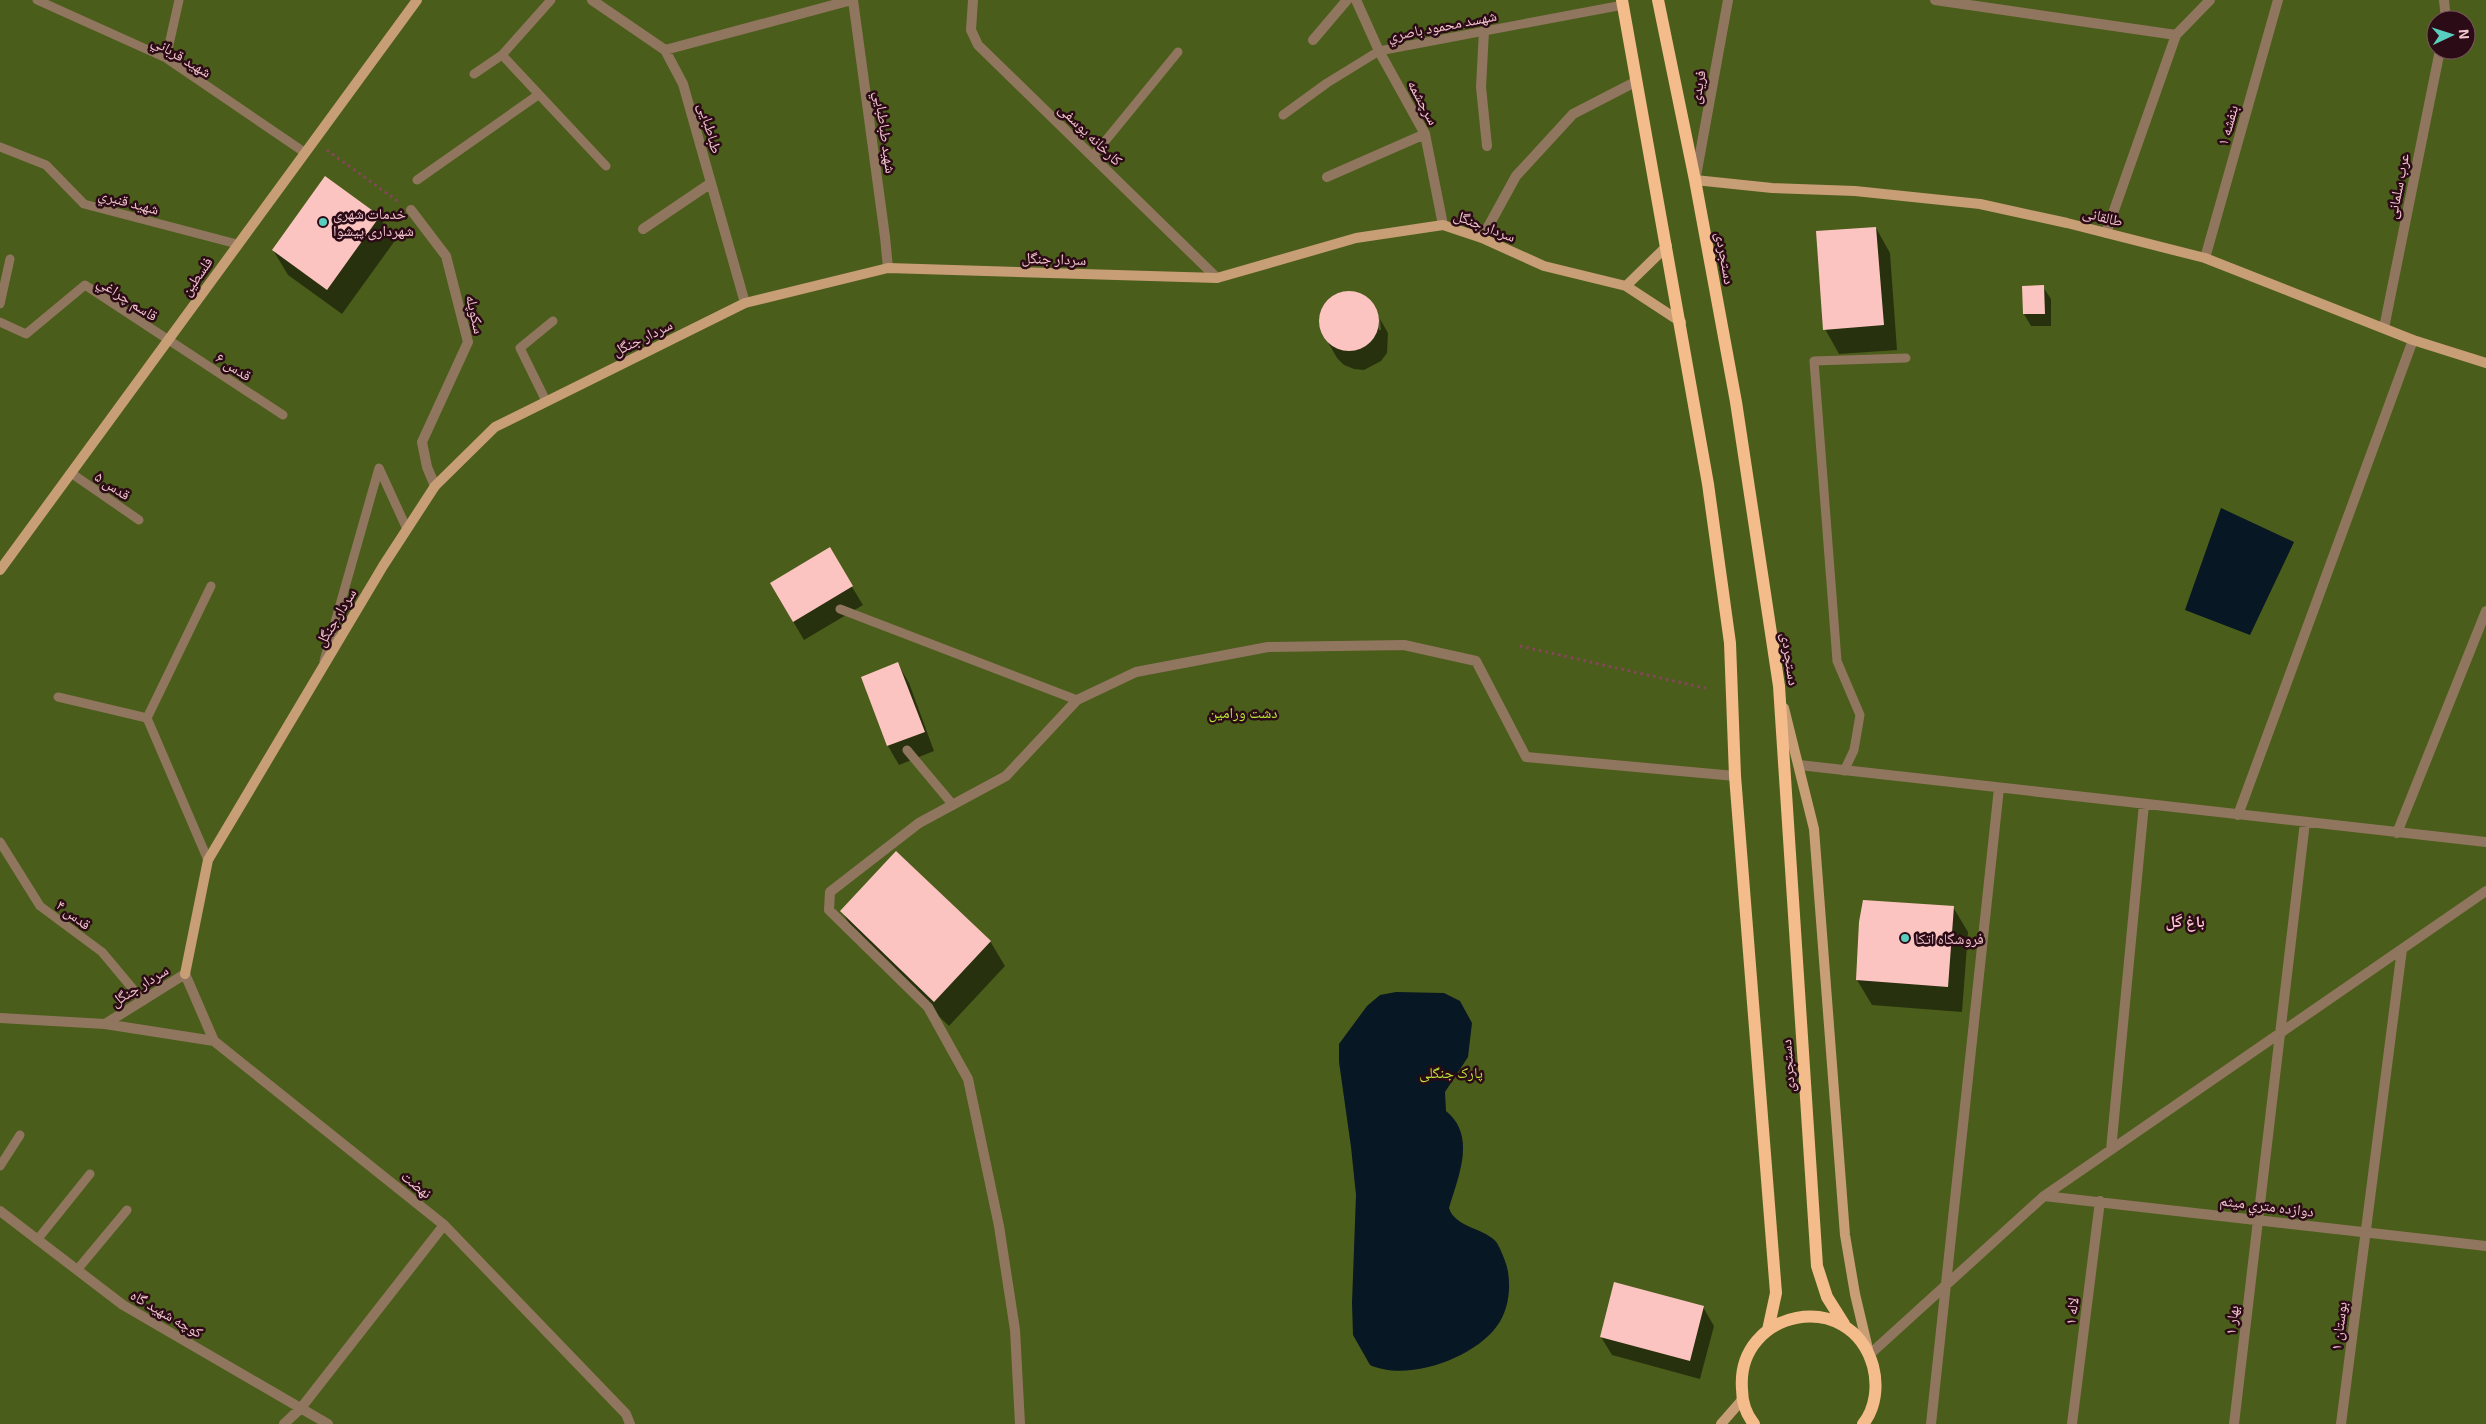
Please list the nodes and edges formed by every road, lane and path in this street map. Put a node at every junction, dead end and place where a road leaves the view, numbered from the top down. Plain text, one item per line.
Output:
1 (37, 0) edge
2 (417, 0) edge
3 (551, 0) edge
4 (592, 0) edge
5 (853, 0) edge
6 (973, 0) edge
7 (1348, 0) edge
8 (1356, 0) edge
9 (1658, 0) edge
10 (1728, 0) edge
11 (1935, 0) edge
12 (2210, 0) edge
13 (2278, 0) edge
14 (178, 1) edge
15 (1623, 3) edge
16 (1974, 3) edge
17 (1484, 31) junction
18 (2176, 34) junction
19 (1313, 40) dead end
20 (664, 50) junction
21 (1379, 51) junction
22 (1178, 52) dead end
23 (502, 55) junction
24 (166, 58) junction
25 (2438, 60) edge
26 (474, 74) dead end
27 (1637, 81) junction
28 (538, 95) junction
29 (1283, 115) dead end
30 (1425, 134) junction
31 (1487, 146) dead end
32 (0, 147) edge
33 (327, 150) dead end
34 (304, 152) junction
35 (1093, 156) junction
36 (606, 166) dead end
37 (1327, 177) dead end
38 (417, 180) dead end
39 (1695, 180) junction
40 (711, 183) junction
41 (411, 210) joint
42 (1443, 225) junction
43 (642, 229) dead end
44 (2106, 233) junction
45 (1482, 238) junction
46 (237, 244) junction
47 (1667, 246) junction
48 (2205, 258) junction
49 (10, 259) dead end
50 (888, 268) junction
51 (1217, 278) junction
52 (1626, 286) junction
53 (745, 303) junction
54 (0, 304) edge
55 (553, 321) dead end
56 (0, 322) edge
57 (1681, 322) junction
58 (2384, 328) junction
59 (2413, 340) junction
60 (169, 341) junction
61 (1906, 358) dead end
62 (2486, 363) edge
63 (546, 401) junction
64 (283, 415) dead end
65 (71, 473) junction
66 (435, 486) junction
67 (139, 520) dead end
68 (407, 529) junction
69 (0, 570) edge
70 (211, 586) dead end
71 (840, 609) dead end
72 (2486, 611) edge
73 (1520, 646) dead end
74 (322, 668) junction
75 (1779, 686) junction
76 (1709, 689) dead end
77 (58, 696) dead end
78 (1076, 700) junction
79 (147, 718) junction
80 (907, 750) dead end
81 (1799, 765) junction
82 (1844, 771) junction
83 (1735, 776) junction
84 (1999, 788) junction
85 (2144, 804) junction
86 (953, 805) junction
87 (2238, 815) junction
88 (2305, 822) junction
89 (2397, 833) junction
90 (0, 842) edge
91 (2486, 842) edge
92 (208, 860) junction
93 (2486, 891) edge
94 (2402, 949) junction
95 (185, 974) junction
96 (143, 1000) junction
97 (0, 1018) edge
98 (105, 1024) junction
99 (2280, 1033) junction
100 (214, 1041) junction
101 (20, 1135) dead end
102 (2111, 1150) junction
103 (0, 1166) edge
104 (90, 1174) dead end
105 (2044, 1196) junction
106 (2100, 1201) junction
107 (128, 1210) dead end
108 (0, 1212) edge
109 (2258, 1220) junction
110 (444, 1225) junction
111 (2366, 1232) junction
112 (37, 1240) junction
113 (2486, 1246) edge
114 (77, 1270) junction
115 (1946, 1284) junction
116 (1844, 1324) junction
117 (1768, 1330) junction
118 (1869, 1355) junction
119 (1742, 1400) junction
120 (301, 1408) junction
121 (1864, 1423) edge
122 (284, 1424) edge
123 (328, 1424) edge
124 (630, 1424) edge
125 (1020, 1424) edge
126 (1722, 1424) edge
127 (1754, 1424) edge
128 (1931, 1424) edge
129 (2072, 1424) edge
130 (2234, 1424) edge
131 (2341, 1424) edge

1 - 24 lane, شهيد قرباني
2 - 34 street, فلسطین
3 - 23 lane
4 - 20 street, طباطبایی
5 - 20 street
5 - 50 street, شهيد طباطبايي
6 - 35 street, کارخانه یوسفی
7 - 19 street
8 - 21 street, سرچشمه
9 - 39 main road, دستجردی
10 - 39 street, فریدی
11 - 16 street
12 - 18 street
13 - 48 street, بنفشه ۱
14 - 24 lane
15 - 17 lane, شهسد محمود باصري
15 - 27 main road, دستجردی
16 - 18 street
17 - 21 lane, شهسد محمود باصري
17 - 31 street
18 - 44 street
20 - 40 street, طباطبایی
21 - 29 lane, شهسد محمود باصري
21 - 30 street, سرچشمه
22 - 35 lane
23 - 26 lane
23 - 28 lane
24 - 34 lane, شهيد قرباني
25 - 58 street, عرب سلمانی
27 - 45 street
27 - 47 main road, دستجردی
28 - 36 lane
28 - 38 lane
30 - 37 street
30 - 42 street, سرچشمه
32 - 46 lane, شهيد قنبري
33 - 41 path
34 - 46 street, فلسطین
35 - 51 street, کارخانه یوسفی
39 - 44 street, طالقانی
39 - 75 main road, دستجردی
40 - 43 street
40 - 53 street, طباطبایی
41 - 66 street, سکوپله
42 - 45 street, سردار جنگل
42 - 51 street, سردار جنگل
44 - 48 street, طالقانی
45 - 52 street, سردار جنگل
46 - 60 street, فلسطین
47 - 52 street
47 - 57 main road, دستجردی
48 - 58 street, طالقانی
49 - 54 lane
50 - 51 street, سردار جنگل
50 - 53 street, سردار جنگل
52 - 57 street, سردار جنگل
53 - 63 street, سردار جنگل
55 - 63 lane
56 - 60 lane, قاسم چراغي
57 - 83 main road, دستجردی
58 - 59 street, طالقانی
59 - 62 street, طالقانی
59 - 87 street
60 - 64 lane, قدس ۶
60 - 65 street, فلسطین
61 - 82 lane
63 - 66 street, سردار جنگل
65 - 67 lane, قدس ۵
65 - 69 street, فلسطین
66 - 68 street, سردار جنگل
68 - 74 street, سردار جنگل
68 - 74 lane
70 - 79 lane
71 - 78 lane
72 - 89 street
73 - 76 path
74 - 92 street, سردار جنگل
75 - 81 street
75 - 116 main road, دستجردی
77 - 79 lane
78 - 83 street
78 - 86 street
79 - 92 lane
80 - 86 lane
81 - 82 street
81 - 118 street
82 - 84 street
83 - 117 main road, دستجردی
84 - 85 street
84 - 115 street
85 - 87 street
85 - 102 street
86 - 125 street
87 - 88 street
88 - 89 street
88 - 99 street, بهار ۱
89 - 91 street
90 - 96 lane, قدس ۴
92 - 95 street, سردار جنگل
93 - 94 street
94 - 99 street
94 - 111 street, بوستان ۱
95 - 96 street, سردار جنگل
95 - 100 street, نهضت
96 - 98 street, سردار جنگل
97 - 98 street, سردار جنگل
98 - 100 street
99 - 102 street
99 - 109 street, بهار ۱
100 - 110 street, نهضت
101 - 103 lane
102 - 105 street
104 - 112 lane
105 - 106 street, دوازده متري میثم
105 - 115 street
106 - 109 street, دوازده متري میثم
106 - 129 street, لاله ۱
107 - 114 lane
108 - 112 street, کوچه شهید گاه
109 - 111 street, دوازده متري میثم
109 - 130 street, بهار ۱
110 - 120 street
110 - 124 street, نهضت
111 - 113 street, دوازده متري میثم
111 - 131 street, بوستان ۱
112 - 114 street, کوچه شهید گاه
114 - 120 street, کوچه شهید گاه
115 - 118 street
115 - 128 street
116 - 117 main road
116 - 118 main road, دستجردی
117 - 119 main road
118 - 121 main road
119 - 126 street
119 - 127 main road
120 - 122 street
120 - 123 street, کوچه شهید گاه

